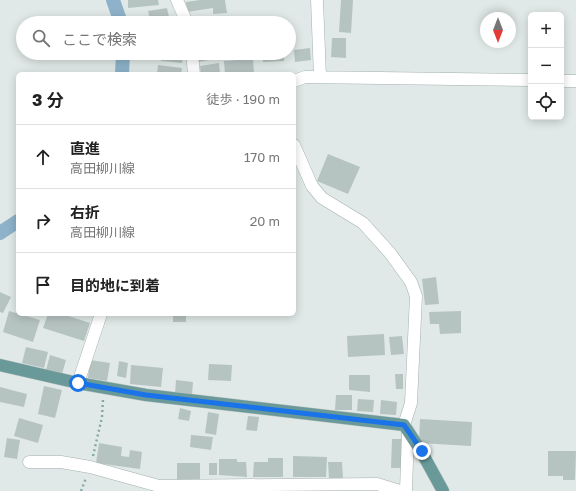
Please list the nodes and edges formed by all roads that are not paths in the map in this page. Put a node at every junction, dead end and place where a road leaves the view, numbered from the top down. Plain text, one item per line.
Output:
1 (176, 0) edge
2 (317, 0) edge
3 (184, 16) edge
4 (193, 60) edge
5 (194, 72) edge
6 (320, 77) junction
7 (296, 80) edge
8 (528, 80) edge
9 (564, 81) edge
10 (576, 81) edge
11 (296, 150) edge
12 (100, 316) edge
13 (0, 365) edge
14 (78, 383) junction
15 (406, 428) junction
16 (29, 462) dead end
17 (348, 487) edge
18 (400, 491) edge
19 (406, 491) edge
20 (443, 491) edge

1 - 3 street
2 - 6 street
4 - 5 street
6 - 7 street
6 - 8 street
9 - 10 street
11 - 15 street
12 - 14 street
13 - 14 main road
14 - 15 main road
15 - 19 street
15 - 20 main road
16 - 17 street
17 - 18 street

